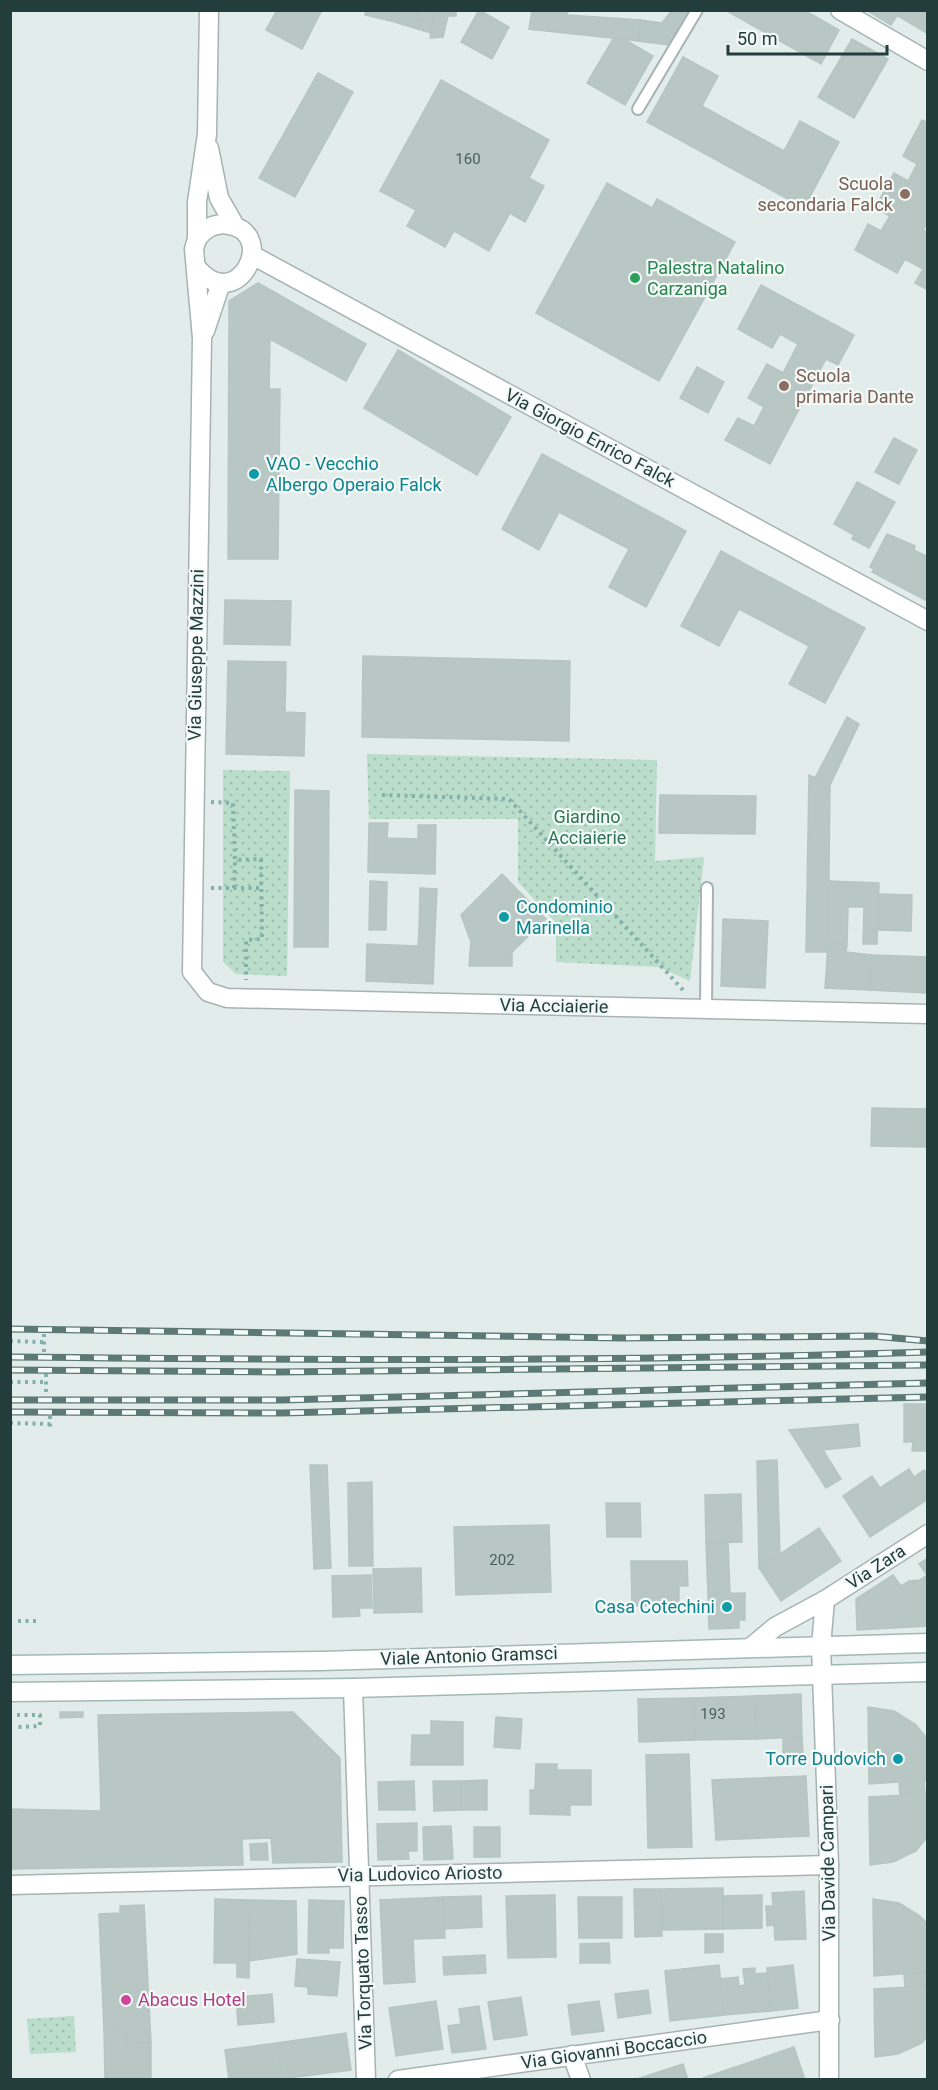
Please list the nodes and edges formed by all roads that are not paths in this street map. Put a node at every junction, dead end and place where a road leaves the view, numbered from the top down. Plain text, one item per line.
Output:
1 (208, 10) edge
2 (697, 10) edge
3 (840, 10) edge
4 (927, 61) edge
5 (638, 109) dead end
6 (207, 135) junction
7 (235, 226) junction
8 (197, 239) junction
9 (252, 255) junction
10 (197, 268) junction
11 (220, 283) junction
12 (202, 338) junction
13 (927, 621) edge
14 (707, 888) dead end
15 (192, 972) joint
16 (706, 1010) junction
17 (927, 1014) edge
18 (927, 1533) edge
19 (825, 1600) junction
20 (927, 1643) edge
21 (821, 1646) junction
22 (750, 1648) junction
23 (10, 1665) edge
24 (927, 1672) edge
25 (822, 1677) junction
26 (353, 1688) junction
27 (10, 1692) edge
28 (829, 1865) junction
29 (360, 1875) junction
30 (10, 1885) edge
31 (830, 2020) junction
32 (572, 2055) junction
33 (366, 2079) edge
34 (398, 2079) edge
35 (581, 2079) edge
36 (829, 2079) edge

1 - 6 street, Via Giuseppe Mazzini
2 - 5 lane
3 - 4 street
6 - 7 street, Via Giuseppe Mazzini
6 - 8 street, Via Giuseppe Mazzini
7 - 8 street
7 - 9 street, Via Giuseppe Mazzini
8 - 10 street, Via Giuseppe Mazzini
9 - 11 street
9 - 13 street, Via Giorgio Enrico Falck
10 - 11 street
10 - 12 street, Via Giuseppe Mazzini
11 - 12 street, Via Giuseppe Mazzini
12 - 15 street, Via Giuseppe Mazzini
14 - 16 lane
15 - 16 street, Via Acciaierie
16 - 17 street, Via Acciaierie
18 - 19 street, Via Zara
19 - 21 street
19 - 22 street, Via Zara
20 - 21 street, Viale Antonio Gramsci
21 - 22 street, Viale Antonio Gramsci
21 - 25 street, Via Davide Campari
22 - 23 street, Viale Antonio Gramsci
24 - 25 street, Viale Antonio Gramsci
25 - 26 street, Viale Antonio Gramsci
25 - 28 street, Via Davide Campari
26 - 27 street, Viale Antonio Gramsci
26 - 29 street, Via Torquato Tasso
28 - 29 street, Via Ludovico Ariosto
28 - 31 street, Via Davide Campari
29 - 30 street, Via Ludovico Ariosto
29 - 33 street, Via Torquato Tasso
31 - 32 street, Via Giovanni Boccaccio
31 - 36 street, Via Davide Campari
32 - 34 street, Via Giovanni Boccaccio
32 - 35 street

